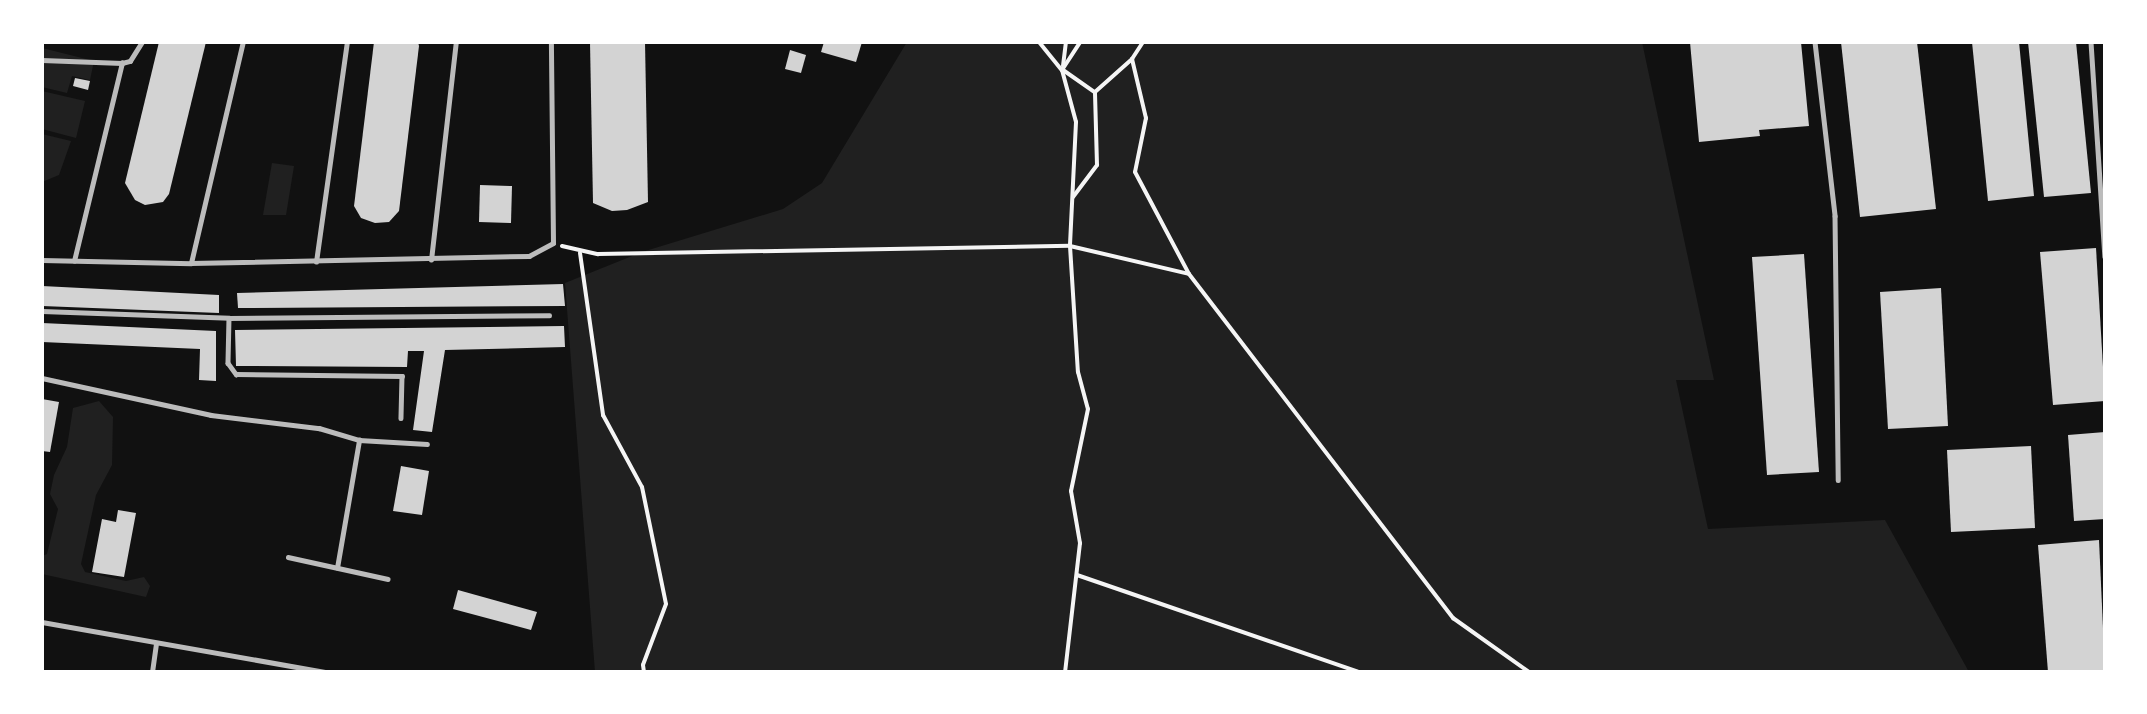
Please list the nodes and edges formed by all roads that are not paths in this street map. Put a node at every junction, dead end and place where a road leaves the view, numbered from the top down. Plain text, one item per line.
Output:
1 (142, 42) edge
2 (243, 42) edge
3 (347, 42) edge
4 (456, 42) edge
5 (552, 42) edge
6 (1815, 42) edge
7 (2091, 42) edge
8 (42, 60) edge
9 (122, 63) junction
10 (2105, 257) edge
11 (42, 260) edge
12 (431, 260) junction
13 (74, 261) junction
14 (316, 262) junction
15 (191, 263) junction
16 (42, 311) edge
17 (549, 315) dead end
18 (229, 318) junction
19 (42, 378) edge
20 (401, 418) dead end
21 (359, 440) junction
22 (427, 444) dead end
23 (1838, 480) dead end
24 (288, 557) dead end
25 (337, 568) junction
26 (388, 579) dead end
27 (42, 622) edge
28 (156, 644) junction
29 (152, 672) edge
30 (326, 672) edge

1 - 9 lane
2 - 15 lane
3 - 14 lane
4 - 12 lane
5 - 12 lane
6 - 23 lane
7 - 10 lane
8 - 9 lane
9 - 13 lane
11 - 13 lane
12 - 14 lane
13 - 15 lane
14 - 15 lane
16 - 18 lane
17 - 18 lane
18 - 20 lane
19 - 21 lane
21 - 22 lane
21 - 25 lane
24 - 25 lane
25 - 26 lane
27 - 28 lane
28 - 29 lane
28 - 30 lane

